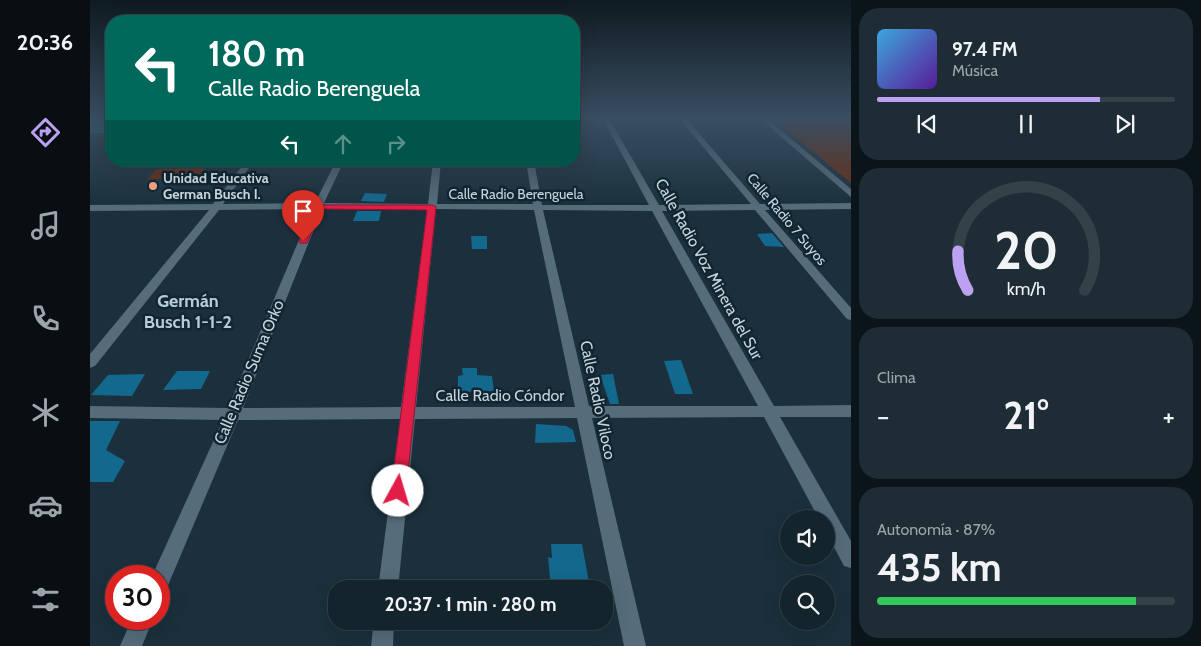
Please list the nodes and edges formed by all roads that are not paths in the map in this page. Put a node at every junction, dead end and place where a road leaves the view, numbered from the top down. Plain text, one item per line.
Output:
1 (622, 147) edge
2 (707, 147) edge
3 (796, 147) edge
4 (246, 167) edge
5 (337, 167) edge
6 (436, 167) edge
7 (531, 167) edge
8 (851, 194) edge
9 (318, 206) junction
10 (851, 206) edge
11 (216, 207) junction
12 (432, 207) junction
13 (760, 207) junction
14 (90, 208) edge
15 (103, 208) junction
16 (538, 208) junction
17 (655, 208) junction
18 (90, 220) edge
19 (851, 316) edge
20 (90, 363) edge
21 (770, 410) junction
22 (851, 411) edge
23 (90, 412) edge
24 (582, 412) junction
25 (407, 413) junction
26 (233, 414) junction
27 (851, 559) edge
28 (167, 565) edge
29 (389, 580) edge
30 (138, 630) edge
31 (383, 630) edge
32 (131, 646) edge
33 (382, 646) edge
34 (635, 646) edge

1 - 17 street, Calle Radio Voz Minera del Sur
2 - 13 street, Calle Radio 7 Suyos
3 - 8 street
4 - 11 street
5 - 9 street, Calle Radio Suma Orko
6 - 12 street
7 - 16 street, Calle Radio Viloco
9 - 11 street, Calle Radio Berenguela
9 - 12 street, Calle Radio Berenguela
9 - 26 street, Calle Radio Suma Orko
10 - 13 street, Calle Radio Berenguela
11 - 15 street, Calle Radio Berenguela
11 - 20 street
12 - 16 street, Calle Radio Berenguela
12 - 25 street
13 - 17 street, Calle Radio Berenguela
13 - 19 street, Calle Radio 7 Suyos
14 - 15 street, Calle Radio Berenguela
15 - 18 street
16 - 17 street, Calle Radio Berenguela
16 - 24 street, Calle Radio Viloco
17 - 21 street, Calle Radio Voz Minera del Sur
21 - 22 street, Calle Radio Cóndor
21 - 24 street, Calle Radio Cóndor
21 - 27 street, Calle Radio Voz Minera del Sur
23 - 26 street, Calle Radio Cóndor
24 - 25 street, Calle Radio Cóndor
24 - 34 street, Calle Radio Viloco
25 - 26 street, Calle Radio Cóndor
25 - 29 street
26 - 28 street, Calle Radio Suma Orko
30 - 32 street
31 - 33 street

